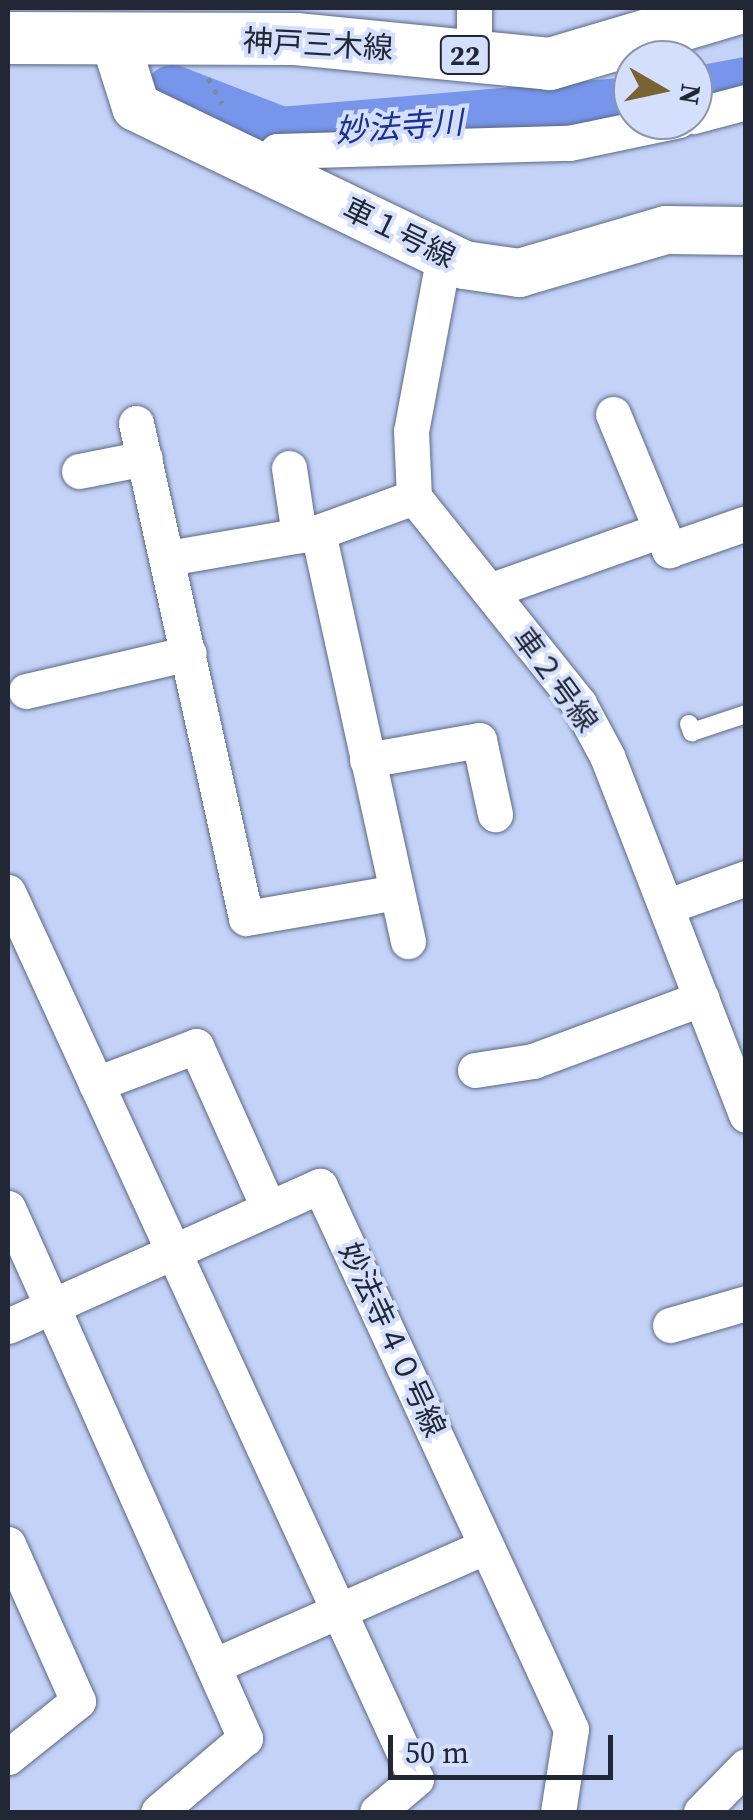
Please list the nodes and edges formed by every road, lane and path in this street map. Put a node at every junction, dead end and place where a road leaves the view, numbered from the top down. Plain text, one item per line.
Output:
1 (740, 8) edge
2 (474, 32) edge
3 (33, 39) edge
4 (115, 41) junction
5 (210, 82) dead end
6 (214, 90) dead end
7 (746, 102) edge
8 (713, 111) edge
9 (613, 134) edge
10 (266, 168) junction
11 (746, 231) edge
12 (444, 254) junction
13 (612, 414) dead end
14 (136, 422) dead end
15 (145, 458) junction
16 (289, 468) dead end
17 (79, 471) dead end
18 (414, 498) junction
19 (746, 523) edge
20 (661, 530) junction
21 (309, 533) junction
22 (168, 558) junction
23 (489, 591) junction
24 (189, 653) junction
25 (26, 691) dead end
26 (746, 714) edge
27 (689, 724) dead end
28 (367, 760) junction
29 (494, 814) dead end
30 (746, 878) edge
31 (8, 892) edge
32 (396, 892) junction
33 (668, 906) junction
34 (17, 938) edge
35 (408, 942) dead end
36 (702, 998) junction
37 (735, 1053) edge
38 (475, 1070) dead end
39 (96, 1084) junction
40 (746, 1115) edge
41 (268, 1207) junction
42 (8, 1208) edge
43 (173, 1252) junction
44 (746, 1303) edge
45 (52, 1307) junction
46 (670, 1325) dead end
47 (8, 1326) edge
48 (8, 1544) edge
49 (486, 1546) junction
50 (339, 1612) junction
51 (213, 1666) junction
52 (8, 1756) edge
53 (746, 1766) edge
54 (158, 1812) edge
55 (377, 1812) edge
56 (558, 1812) edge
57 (701, 1812) edge

1 - 2 main road, 神戸三木線 / 22
2 - 4 main road, 神戸三木線 / 22
3 - 4 main road, 神戸三木線 / 22
4 - 10 street, 車１号線
5 - 6 path
7 - 8 street
9 - 10 street
10 - 12 street, 車１号線
11 - 12 street, 車１号線
12 - 18 street
13 - 20 street
14 - 15 street
15 - 17 street
15 - 22 street
16 - 21 street
18 - 21 street
18 - 23 street, 車２号線
19 - 20 street
20 - 23 street
21 - 22 street
21 - 28 street
22 - 24 street
23 - 33 street, 車２号線
24 - 25 street
24 - 32 street
26 - 27 lane
28 - 29 street
28 - 32 street
30 - 33 street
31 - 34 street
32 - 35 street
33 - 36 street, 車２号線
34 - 39 street
36 - 37 street, 車２号線
36 - 38 street
37 - 40 street, 車２号線
39 - 41 street
39 - 43 street
41 - 43 street, 妙法寺４０号線
41 - 49 street, 妙法寺４０号線
42 - 45 street
43 - 45 street, 妙法寺４０号線
43 - 50 street
44 - 46 street
45 - 47 street, 妙法寺４０号線
45 - 51 street
48 - 52 street
49 - 50 street
49 - 56 street, 妙法寺４０号線
50 - 51 street
50 - 55 street
51 - 54 street
53 - 57 street

